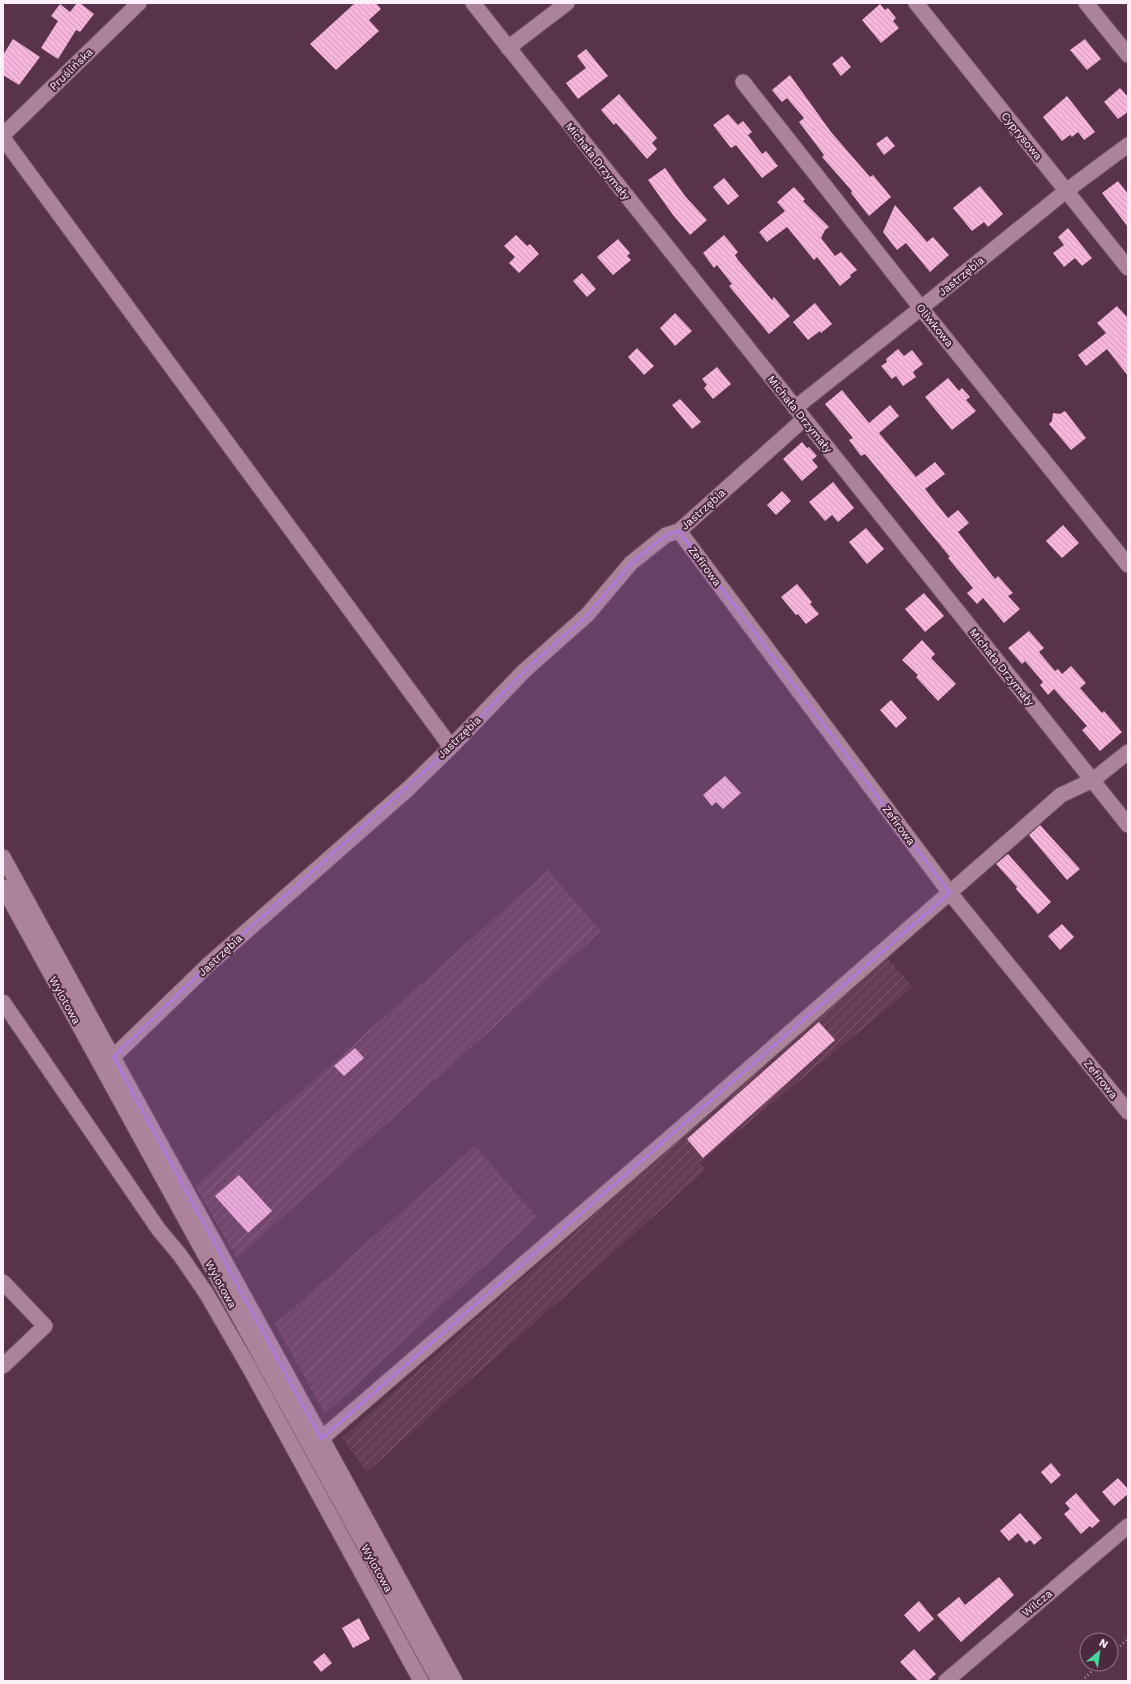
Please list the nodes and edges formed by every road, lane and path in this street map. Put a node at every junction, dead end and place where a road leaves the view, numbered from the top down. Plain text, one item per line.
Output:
1 (139, 3) edge
2 (473, 3) edge
3 (567, 3) edge
4 (916, 3) edge
5 (1086, 3) edge
6 (508, 48) junction
7 (1128, 55) edge
8 (743, 82) dead end
9 (3, 135) edge
10 (3, 138) edge
11 (1128, 145) edge
12 (1066, 190) junction
13 (1128, 268) edge
14 (921, 308) junction
15 (800, 413) junction
16 (679, 532) junction
17 (1128, 565) edge
18 (451, 747) junction
19 (1128, 752) edge
20 (1093, 780) junction
21 (1128, 825) edge
22 (3, 857) edge
23 (3, 887) edge
24 (950, 893) junction
25 (3, 1002) edge
26 (114, 1058) junction
27 (1128, 1112) edge
28 (3, 1282) edge
29 (3, 1366) edge
30 (321, 1439) junction
31 (1128, 1526) edge
32 (1128, 1638) edge
33 (1119, 1646) edge
34 (1092, 1672) edge
35 (421, 1681) edge
36 (439, 1681) edge
37 (455, 1681) edge
38 (946, 1681) edge
39 (1082, 1681) edge

1 - 9 street, Pruślińska
2 - 6 street, Michała Drzymały
3 - 6 street
4 - 12 street, Cyprysowa
5 - 7 street
6 - 15 street, Michała Drzymały
8 - 14 street, Oliwkowa
10 - 18 street
11 - 12 street, Jastrzębia
12 - 13 street, Cyprysowa
12 - 14 street, Jastrzębia
14 - 15 street, Jastrzębia
14 - 17 street, Oliwkowa
15 - 16 street, Jastrzębia
15 - 20 street, Michała Drzymały
16 - 18 street, Jastrzębia
16 - 24 street, Zefirowa
18 - 26 street, Jastrzębia
19 - 20 street
20 - 21 street, Michała Drzymały
20 - 24 street
22 - 26 street, Wylotowa
23 - 36 street, Wylotowa
24 - 27 street, Zefirowa
24 - 30 street
25 - 35 street, Wylotowa
26 - 30 street, Wylotowa
28 - 29 street
30 - 37 street, Wylotowa
31 - 38 street, Wilcza
32 - 33 path
34 - 39 path

